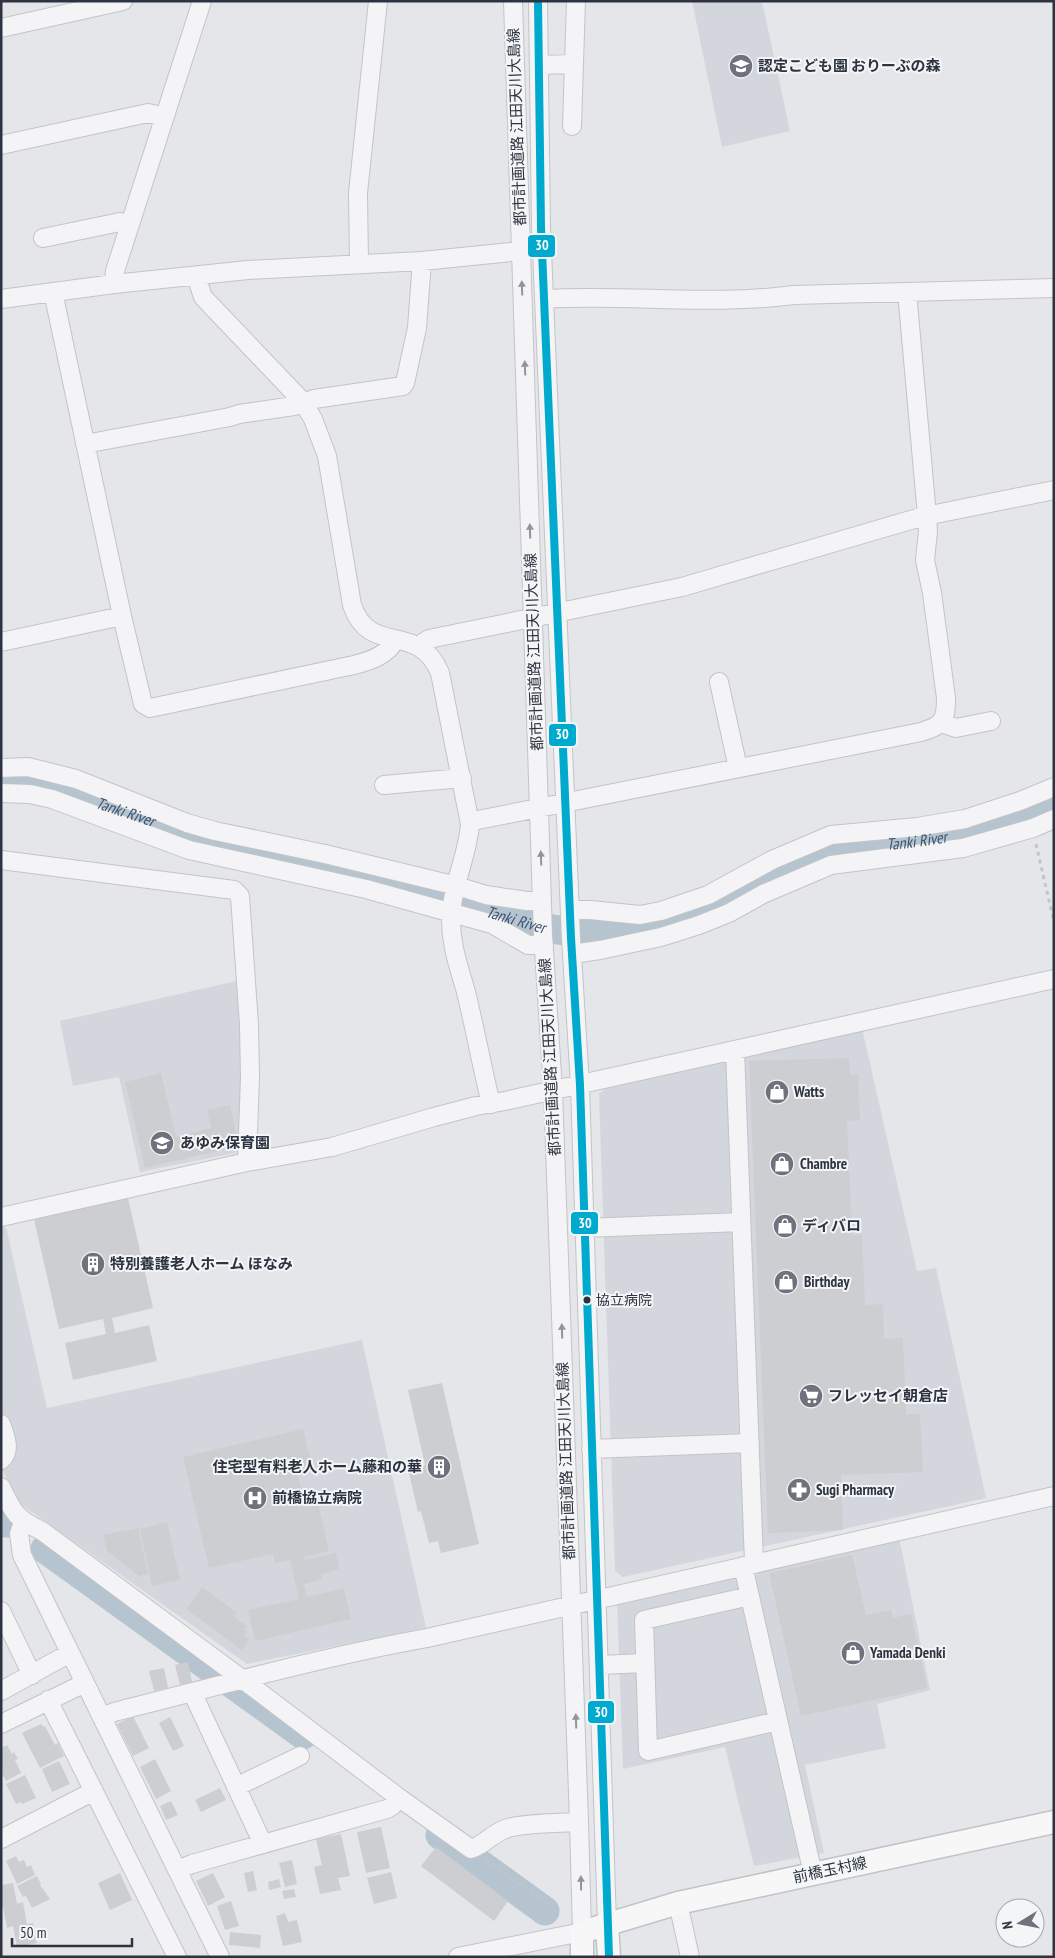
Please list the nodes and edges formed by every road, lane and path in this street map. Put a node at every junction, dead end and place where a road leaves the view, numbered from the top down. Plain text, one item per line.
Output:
1 (123, 1) edge
2 (202, 1) edge
3 (378, 1) edge
4 (513, 1) edge
5 (538, 1) edge
6 (576, 1) edge
7 (1, 28) edge
8 (574, 64) junction
9 (539, 65) junction
10 (165, 117) junction
11 (572, 126) dead end
12 (1, 145) edge
13 (130, 224) junction
14 (43, 238) dead end
15 (521, 251) junction
16 (422, 261) junction
17 (359, 264) junction
18 (196, 276) junction
19 (114, 284) junction
20 (1054, 288) edge
21 (52, 292) junction
22 (907, 292) junction
23 (1, 299) edge
24 (544, 299) junction
25 (303, 402) junction
26 (85, 444) junction
27 (1054, 490) edge
28 (927, 516) junction
29 (557, 612) junction
30 (122, 616) junction
31 (533, 618) junction
32 (395, 640) junction
33 (1, 642) edge
34 (421, 647) junction
35 (719, 682) dead end
36 (991, 721) dead end
37 (941, 723) junction
38 (1, 768) edge
39 (738, 768) junction
40 (462, 778) junction
41 (384, 785) dead end
42 (1054, 787) edge
43 (1, 793) edge
44 (565, 802) junction
45 (539, 808) junction
46 (1054, 819) edge
47 (470, 820) junction
48 (1033, 828) junction
49 (1, 860) edge
50 (456, 888) junction
51 (542, 904) junction
52 (451, 911) junction
53 (570, 911) junction
54 (1054, 922) edge
55 (543, 940) junction
56 (571, 946) junction
57 (1054, 979) edge
58 (735, 1050) junction
59 (580, 1085) junction
60 (553, 1090) junction
61 (491, 1104) junction
62 (246, 1162) junction
63 (1, 1217) edge
64 (741, 1222) junction
65 (584, 1228) junction
66 (1, 1424) edge
67 (750, 1443) junction
68 (592, 1449) junction
69 (2, 1460) edge
70 (1, 1487) edge
71 (1054, 1496) edge
72 (23, 1522) junction
73 (749, 1565) junction
74 (750, 1596) junction
75 (596, 1599) junction
76 (572, 1605) junction
77 (1, 1611) edge
78 (70, 1653) junction
79 (646, 1663) junction
80 (599, 1666) junction
81 (32, 1675) junction
82 (234, 1682) junction
83 (85, 1683) junction
84 (1, 1691) edge
85 (192, 1692) junction
86 (48, 1700) junction
87 (102, 1717) junction
88 (778, 1721) junction
89 (1, 1724) edge
90 (300, 1756) dead end
91 (236, 1787) junction
92 (94, 1791) junction
93 (398, 1797) junction
94 (580, 1822) junction
95 (1054, 1822) edge
96 (1, 1839) edge
97 (262, 1844) junction
98 (471, 1849) junction
99 (177, 1870) junction
100 (813, 1874) junction
101 (543, 1901) dead end
102 (678, 1903) junction
103 (607, 1924) junction
104 (582, 1932) junction
105 (177, 1957) edge
106 (220, 1957) edge
107 (458, 1957) edge
108 (582, 1957) edge
109 (610, 1957) edge
110 (690, 1957) edge

1 - 7 street
2 - 10 street
3 - 17 street
4 - 15 street, 都市計画道路 江田天川大島線
5 - 9 street, 都市計画道路 江田天川大島線
6 - 8 street
8 - 9 street
8 - 11 street
9 - 24 street, 都市計画道路 江田天川大島線
10 - 12 street
10 - 13 street
13 - 14 street
13 - 19 street
15 - 16 street
31 -> 15 street, 都市計画道路 江田天川大島線
16 - 17 street
16 - 25 street
17 - 18 street
18 - 19 street
18 - 25 street
19 - 21 street
20 - 22 street
21 - 23 street
21 - 26 street
22 - 24 street
22 - 28 street
24 - 29 street, 都市計画道路 江田天川大島線
25 - 26 street
25 - 32 street
26 - 30 street
27 - 28 street
28 - 29 street
28 - 37 street
29 - 31 street
29 - 44 street, 都市計画道路 江田天川大島線
30 - 32 street
30 - 33 street
31 - 34 street
31 - 45 street, 都市計画道路 江田天川大島線
32 - 34 street
34 - 40 street
35 - 39 street
36 - 37 street
37 - 39 street
38 - 50 street
39 - 44 street
40 - 41 street
40 - 47 street
42 - 53 street
43 - 52 street
44 - 45 street
44 - 53 street, 都市計画道路 江田天川大島線
45 - 47 street
51 -> 45 street, 都市計画道路 江田天川大島線
46 - 48 street
47 - 50 street
48 - 54 path
48 - 56 street
49 - 62 street
50 - 51 street
50 - 52 street
51 - 55 street, 都市計画道路 江田天川大島線
52 - 55 street
52 - 61 street
53 - 56 street, 都市計画道路 江田天川大島線
55 - 60 street, 都市計画道路 江田天川大島線
56 - 59 street, 都市計画道路 江田天川大島線
57 - 58 street
58 - 59 street
58 - 64 street
59 - 60 street
59 - 65 street, 都市計画道路 江田天川大島線
60 - 61 street
76 -> 60 street, 都市計画道路 江田天川大島線
61 - 62 street
62 - 63 street
64 - 65 street
64 - 67 street
65 - 68 street, 都市計画道路 江田天川大島線
66 - 69 street
67 - 68 street
67 - 73 street
68 - 75 street, 都市計画道路 江田天川大島線
70 - 72 street
71 - 73 street
72 - 78 street
72 - 82 street
73 - 74 street
73 - 75 street
74 - 79 street
74 - 88 street
75 - 76 street
75 - 80 street, 都市計画道路 江田天川大島線
76 - 82 street
94 -> 76 street, 都市計画道路 江田天川大島線
77 - 81 street
78 - 81 street
78 - 83 street
79 - 80 street
79 - 88 street
80 - 103 street, 都市計画道路 江田天川大島線
81 - 84 street
82 - 85 street
82 - 93 street
83 - 86 street
83 - 87 street
85 - 87 street
85 - 91 street
86 - 89 street
86 - 92 street
87 - 99 street
88 - 100 street
90 - 91 street
91 - 97 street
92 - 96 street
92 - 105 street
93 - 97 street
93 - 98 street
94 - 98 street
104 -> 94 street, 都市計画道路 江田天川大島線
95 - 100 main road, 前橋玉村線
97 - 99 street
98 - 101 path
99 - 106 street
100 - 102 main road, 前橋玉村線
102 - 103 main road, 前橋玉村線
102 - 110 street
103 - 104 main road, 前橋玉村線
103 - 109 main road
104 - 107 street
104 - 108 main road

